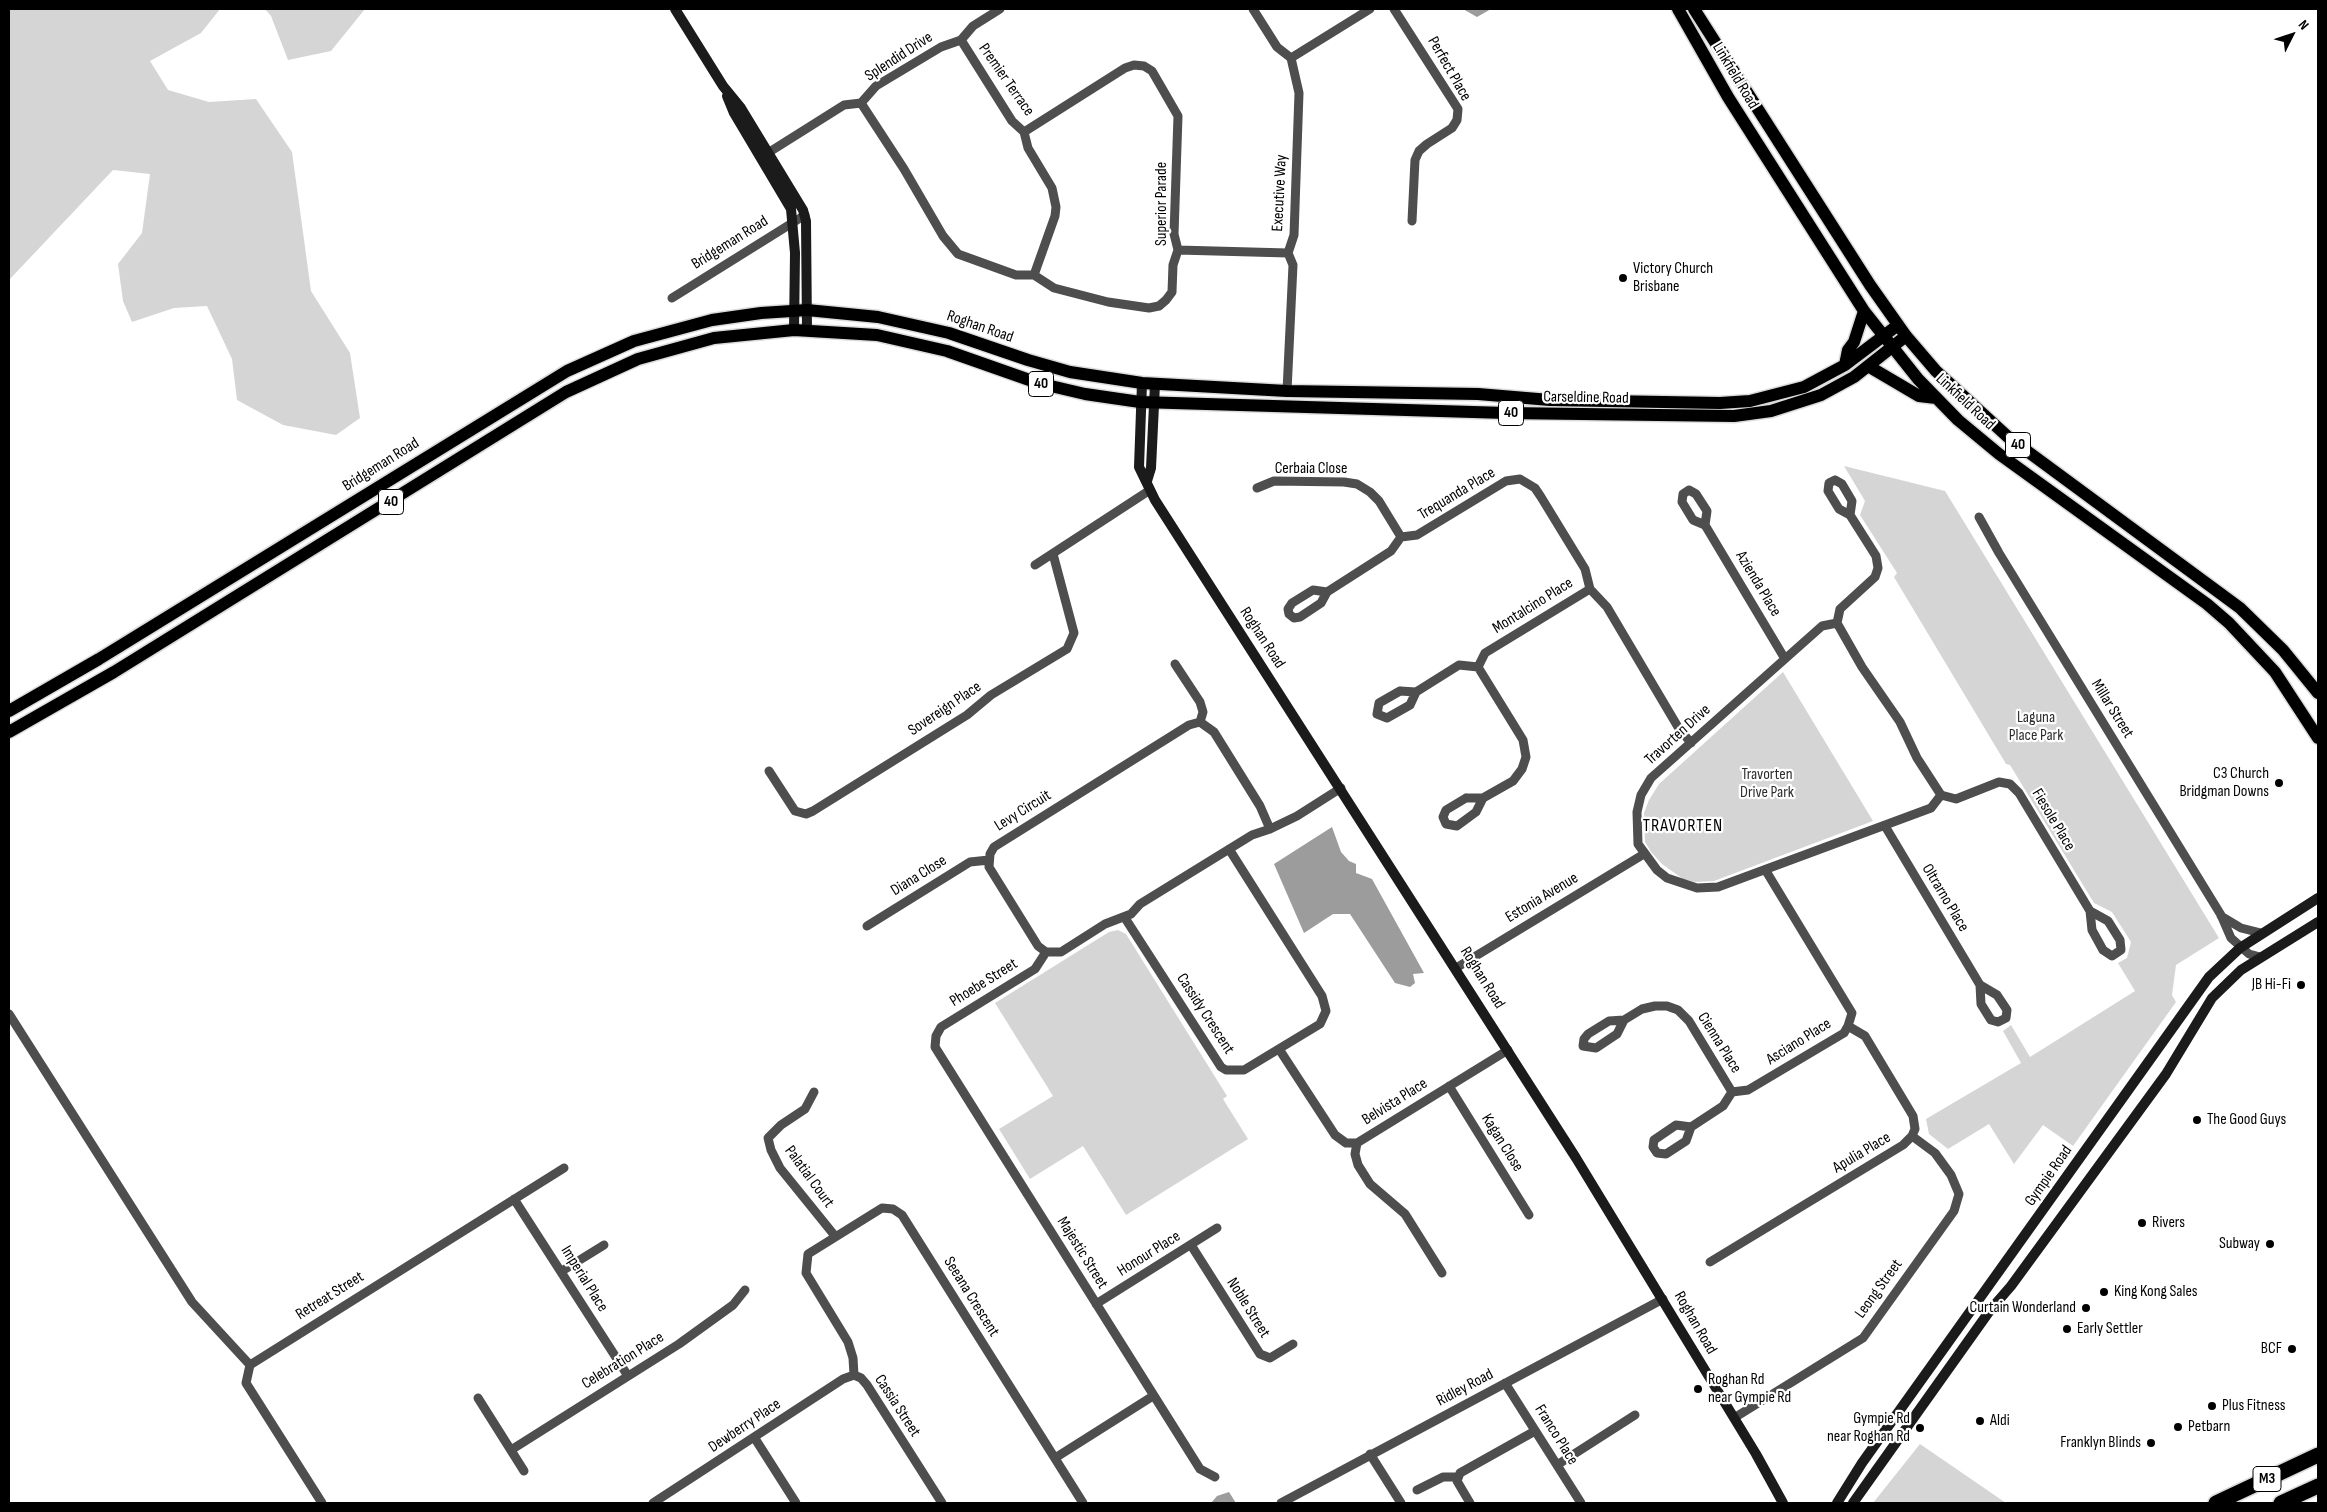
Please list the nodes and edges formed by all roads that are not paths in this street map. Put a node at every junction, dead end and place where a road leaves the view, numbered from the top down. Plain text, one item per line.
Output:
1 (675, 9) edge
2 (1000, 9) edge
3 (1253, 9) edge
4 (1370, 9) edge
5 (1394, 9) edge
6 (1678, 9) edge
7 (1694, 9) edge
8 (961, 40) junction
9 (1291, 58) junction
10 (861, 103) junction
11 (1024, 132) junction
12 (765, 155) junction
13 (805, 215) junction
14 (1412, 221) dead end
15 (793, 223) junction
16 (1178, 250) junction
17 (1288, 253) junction
18 (1034, 275) junction
19 (672, 298) dead end
20 (801, 311) junction
21 (1864, 311) junction
22 (1898, 325) junction
23 (801, 330) junction
24 (1882, 336) junction
25 (1906, 336) junction
26 (1891, 348) junction
27 (1845, 365) junction
28 (1868, 366) junction
29 (1148, 383) junction
30 (1287, 391) junction
31 (1936, 398) junction
32 (1147, 402) junction
33 (1149, 486) junction
34 (1257, 488) dead end
35 (1850, 514) dead end
36 (1979, 517) dead end
37 (1705, 525) dead end
38 (1401, 537) junction
39 (1053, 554) junction
40 (1036, 565) dead end
41 (1590, 589) junction
42 (1327, 592) dead end
43 (1837, 623) junction
44 (1785, 659) junction
45 (1176, 664) dead end
46 (1478, 667) junction
47 (1416, 692) dead end
48 (2318, 694) edge
49 (9, 711) edge
50 (1200, 722) junction
51 (9, 732) edge
52 (2318, 738) edge
53 (1691, 742) junction
54 (769, 771) dead end
55 (1341, 788) junction
56 (1941, 795) junction
57 (1483, 798) dead end
58 (1885, 826) junction
59 (1270, 829) junction
60 (1229, 849) junction
61 (1644, 854) junction
62 (989, 860) junction
63 (1766, 870) junction
64 (2318, 898) edge
65 (2090, 911) junction
66 (2221, 915) junction
67 (1125, 918) junction
68 (2318, 922) edge
69 (867, 926) dead end
70 (2261, 933) junction
71 (2240, 948) junction
72 (1046, 952) junction
73 (2260, 957) junction
74 (1456, 968) junction
75 (1980, 985) dead end
76 (9, 1014) edge
77 (1624, 1020) dead end
78 (1848, 1026) junction
79 (936, 1036) joint
80 (1280, 1049) junction
81 (1508, 1050) junction
82 (1449, 1086) junction
83 (814, 1092) dead end
84 (1732, 1092) junction
85 (1691, 1127) dead end
86 (1912, 1136) junction
87 (1357, 1143) junction
88 (564, 1168) dead end
89 (514, 1199) junction
90 (1529, 1215) dead end
91 (1217, 1228) dead end
92 (835, 1236) junction
93 (604, 1244) dead end
94 (1191, 1245) junction
95 (1710, 1262) dead end
96 (562, 1271) junction
97 (806, 1272) joint
98 (1442, 1273) dead end
99 (745, 1290) dead end
100 (1663, 1299) junction
101 (1096, 1304) junction
102 (1293, 1344) dead end
103 (250, 1365) junction
104 (854, 1375) junction
105 (628, 1376) junction
106 (1505, 1383) junction
107 (1153, 1396) junction
108 (478, 1398) dead end
109 (1635, 1415) dead end
110 (1734, 1418) junction
111 (1535, 1431) junction
112 (754, 1437) junction
113 (510, 1450) junction
114 (1370, 1454) junction
115 (2318, 1455) edge
116 (1055, 1458) junction
117 (1557, 1465) junction
118 (524, 1471) dead end
119 (1215, 1477) dead end
120 (1457, 1477) junction
121 (2318, 1486) edge
122 (1417, 1490) dead end
123 (1784, 1502) edge
124 (322, 1503) edge
125 (653, 1503) edge
126 (796, 1503) edge
127 (942, 1503) edge
128 (1083, 1503) edge
129 (1281, 1503) edge
130 (1401, 1503) edge
131 (1470, 1503) edge
132 (1580, 1503) edge
133 (1837, 1503) edge
134 (1853, 1503) edge
135 (2216, 1503) edge
136 (2281, 1503) edge

1 - 12 street
2 - 8 street, Splendid Drive
3 - 9 street
4 - 9 street
5 - 14 street, Perfect Place
6 - 21 main road, Linkfield Road
7 - 22 main road, Linkfield Road
8 - 10 street, Splendid Drive
8 - 11 street, Premier Terrace
9 - 17 street, Executive Way
10 - 12 street, Splendid Drive
10 - 18 street, Superior Parade
11 - 16 street, Superior Parade
11 - 18 street, Premier Terrace
12 - 13 street
12 - 15 street
13 - 15 street, Bridgeman Road
13 - 20 street
15 - 19 street, Bridgeman Road
15 - 20 street
16 - 17 street
16 - 18 street, Superior Parade
17 - 30 street, Executive Way
20 - 23 street
20 - 29 main road, Roghan Road / 40
20 - 49 main road, Bridgeman Road / 40
21 - 24 main road, Linkfield Road
21 - 27 main road
22 - 24 main road, Carseldine Road / 40
22 - 25 main road, Linkfield Road / 40
23 - 32 main road, Roghan Road / 40
23 - 51 main road, 40
24 - 26 main road, Linkfield Road / 40
24 - 27 main road, Carseldine Road / 40
25 - 26 main road, Carseldine Road / 40
25 - 48 main road, Linkfield Road / 40
26 - 28 main road, Carseldine Road / 40
26 - 31 main road, Linkfield Road / 40
27 - 30 main road, Carseldine Road / 40
28 - 31 main road, 40
28 - 32 main road, Carseldine Road / 40
29 - 30 main road, Carseldine Road / 40
29 - 32 street, Roghan Road
31 - 52 main road, Linkfield Road / 40
32 - 33 street, Roghan Road
33 - 39 street
33 - 55 street, Roghan Road
34 - 38 street, Cerbaia Close
35 - 43 street
36 - 66 street, Millar Street
37 - 44 street, Azienda Place
38 - 41 street, Trequanda Place
38 - 42 street
39 - 40 street
39 - 54 street, Sovereign Place
41 - 46 street, Montalcino Place
41 - 53 street, Montalcino Place
43 - 44 street, Travorten Drive
43 - 56 street
44 - 53 street, Travorten Drive
45 - 50 street
46 - 47 street
46 - 57 street
50 - 59 street
50 - 62 street, Levy Circuit
53 - 61 street, Travorten Drive
55 - 59 street
55 - 74 street, Roghan Road
56 - 58 street, Travorten Drive
56 - 65 street, Fiesole Place
58 - 63 street, Travorten Drive
58 - 75 street, Oltrarno Place
59 - 60 street
60 - 67 street
60 - 80 street, Cassidy Crescent
61 - 63 street, Travorten Drive
61 - 74 street, Estonia Avenue
62 - 69 street, Diana Close
62 - 72 street
63 - 78 street, Asciano Place
64 - 70 street, Gympie Road
65 - 65 street, Fiesole Place
66 - 70 street, Millar Street
66 - 71 street, Millar Street
67 - 72 street
67 - 80 street, Cassidy Crescent
68 - 73 street, Gympie Road
70 - 71 street, Gympie Road
71 - 73 street
71 - 133 street, Gympie Road
72 - 79 street, Phoebe Street
73 - 134 street, Gympie Road
74 - 81 street, Roghan Road
76 - 103 street
77 - 84 street, Cienna Place
78 - 84 street, Asciano Place
78 - 86 street, Apulia Place
79 - 101 street, Majestic Street
80 - 87 street
81 - 82 street, Belvista Place
81 - 100 street, Roghan Road
82 - 87 street, Belvista Place
82 - 90 street, Kagan Close
83 - 92 street, Palatial Court
84 - 85 street
86 - 95 street, Apulia Place
86 - 110 street, Leong Street
87 - 98 street, Belvista Place
88 - 89 street, Retreat Street
89 - 96 street, Imperial Place
89 - 103 street, Retreat Street
91 - 94 street, Honour Place
92 - 97 street, Seeana Crescent
92 - 116 street, Seeana Crescent
93 - 96 street
94 - 101 street, Honour Place
94 - 102 street, Noble Street
96 - 105 street, Imperial Place
97 - 104 street, Cassia Street
99 - 105 street, Celebration Place
100 - 106 street, Ridley Road
100 - 110 street, Roghan Road
101 - 107 street, Majestic Street
103 - 124 street
104 - 112 street, Dewberry Place
104 - 127 street, Cassia Street
105 - 113 street, Celebration Place
106 - 111 street, Franco Place
106 - 114 street, Ridley Road
107 - 116 street
107 - 119 street, Majestic Street
108 - 113 street
109 - 117 street
110 - 123 street, Roghan Road
111 - 117 street, Franco Place
111 - 120 street
112 - 125 street, Dewberry Place
112 - 126 street
113 - 118 street
114 - 129 street, Ridley Road
114 - 130 street
115 - 135 highway, M3
116 - 128 street, Seeana Crescent
117 - 132 street, Franco Place
120 - 122 street
120 - 131 street
121 - 136 highway, M3

